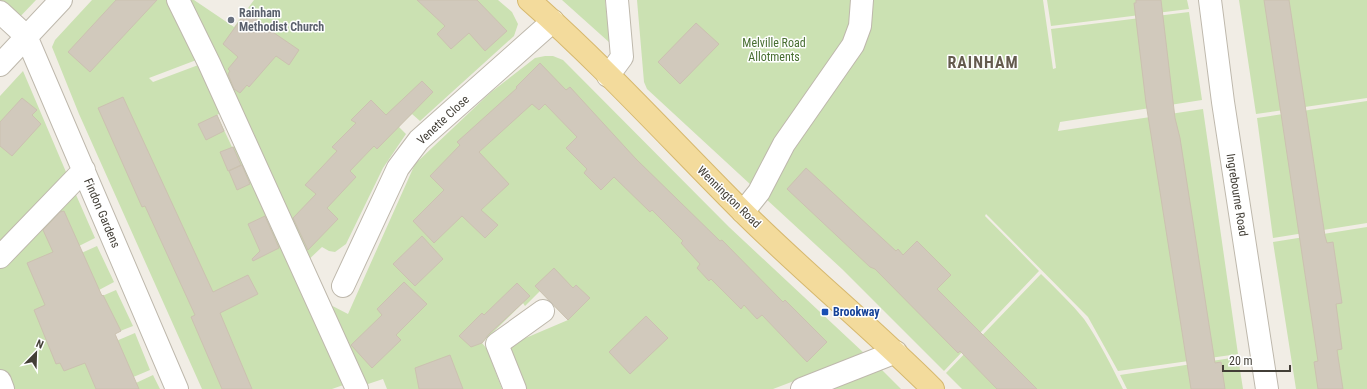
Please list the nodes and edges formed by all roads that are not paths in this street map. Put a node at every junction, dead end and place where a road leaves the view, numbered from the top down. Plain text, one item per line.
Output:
1 (61, 0) edge
2 (178, 0) edge
3 (529, 0) edge
4 (617, 0) edge
5 (862, 0) edge
6 (1210, 0) edge
7 (0, 12) edge
8 (553, 21) junction
9 (26, 36) junction
10 (0, 65) edge
11 (608, 76) junction
12 (84, 170) junction
13 (743, 212) junction
14 (0, 257) edge
15 (343, 286) dead end
16 (543, 311) dead end
17 (896, 352) junction
18 (0, 381) edge
19 (3, 389) edge
20 (177, 389) edge
21 (356, 389) edge
22 (515, 389) edge
23 (802, 389) edge
24 (933, 389) edge
25 (1267, 389) edge

1 - 9 street
2 - 21 street
3 - 8 main road, Wennington Road
4 - 11 street
5 - 13 street
6 - 25 street, Ingrebourne Road
7 - 9 street
8 - 11 main road, Wennington Road
8 - 15 street, Venette Close
9 - 10 street
9 - 12 street, Findon Gardens
11 - 13 main road, Wennington Road
12 - 14 street
12 - 20 street, Findon Gardens
13 - 17 main road, Wennington Road
16 - 22 street
17 - 23 street
17 - 24 main road, Wennington Road
18 - 19 street

